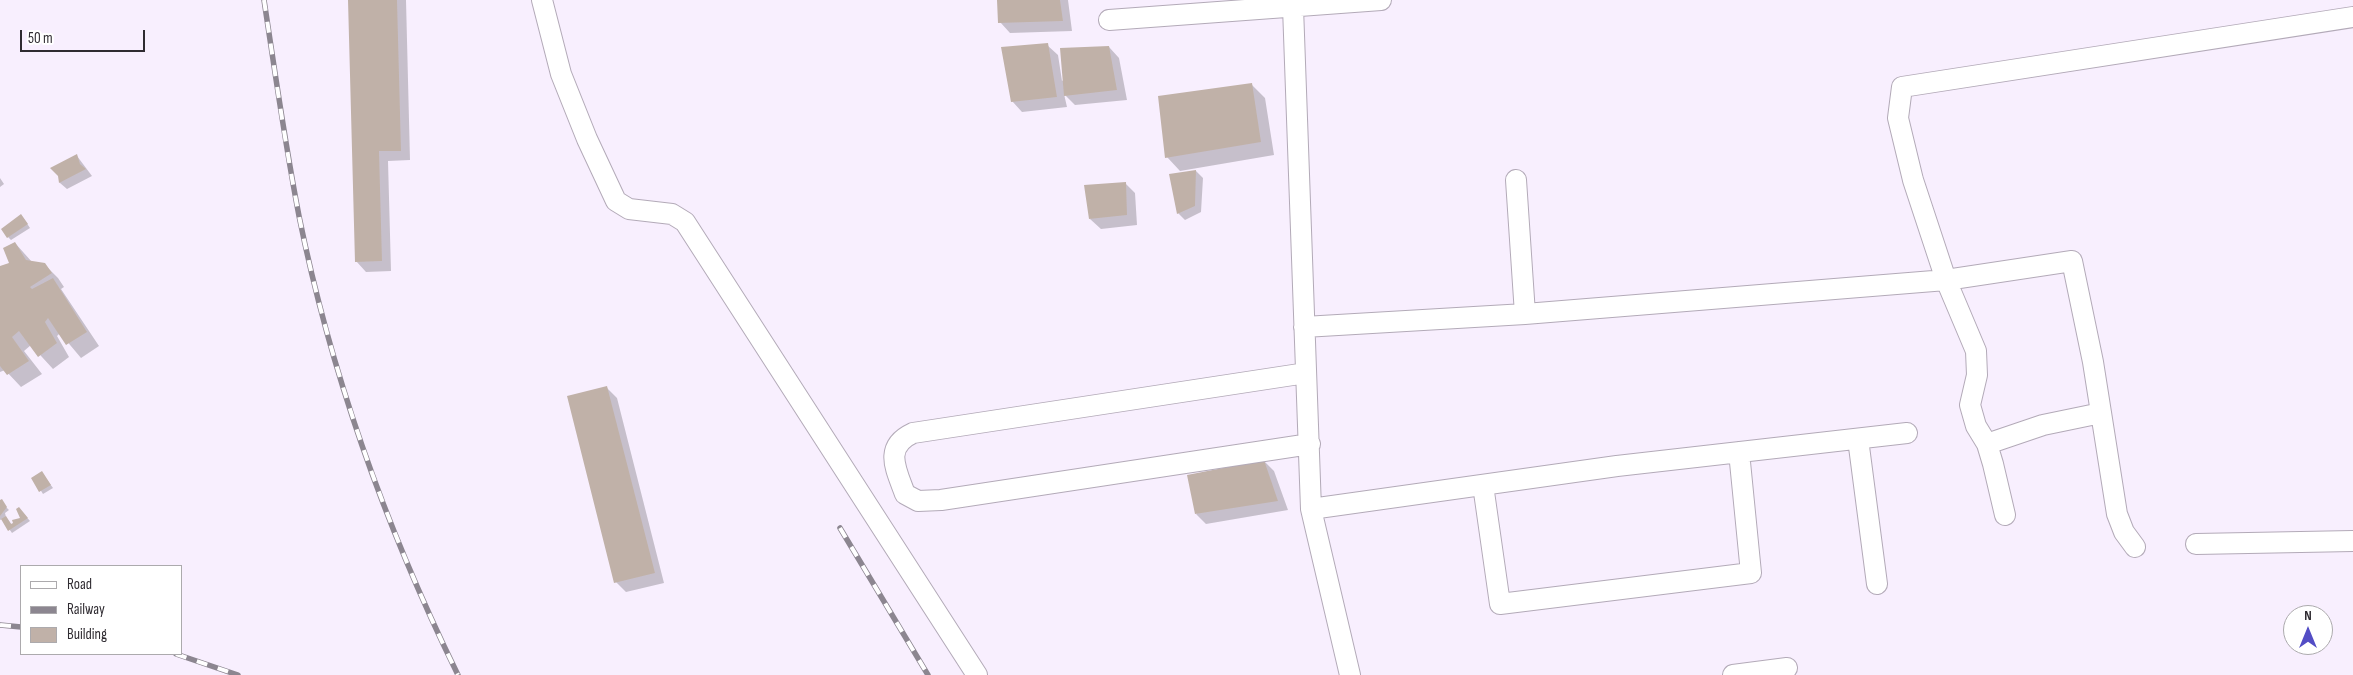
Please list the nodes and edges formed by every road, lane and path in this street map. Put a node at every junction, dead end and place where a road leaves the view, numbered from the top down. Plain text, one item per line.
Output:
1 (542, 0) edge
2 (1381, 0) edge
3 (1291, 4) edge
4 (2353, 17) edge
5 (1109, 20) dead end
6 (1516, 180) dead end
7 (1946, 280) junction
8 (1525, 314) junction
9 (1304, 327) junction
10 (1306, 373) junction
11 (2101, 413) junction
12 (1907, 433) dead end
13 (1858, 439) junction
14 (1310, 444) junction
15 (1986, 444) junction
16 (1739, 452) junction
17 (1483, 485) junction
18 (1311, 509) junction
19 (2005, 516) dead end
20 (2353, 541) edge
21 (2196, 544) dead end
22 (2135, 547) dead end
23 (1877, 584) dead end
24 (1787, 668) dead end
25 (977, 675) edge
26 (1350, 675) edge
27 (1733, 675) edge

1 - 25 street
2 - 3 street
3 - 5 street
3 - 9 street
4 - 7 street
6 - 8 street
7 - 8 street
7 - 11 street
7 - 15 street
8 - 9 street
9 - 10 street
10 - 14 street
10 - 14 street
11 - 15 street
11 - 22 street
12 - 13 street
13 - 16 street
13 - 23 street
14 - 18 street
15 - 19 street
16 - 17 street
16 - 17 street
17 - 18 street
18 - 26 street
20 - 21 street
24 - 27 street

